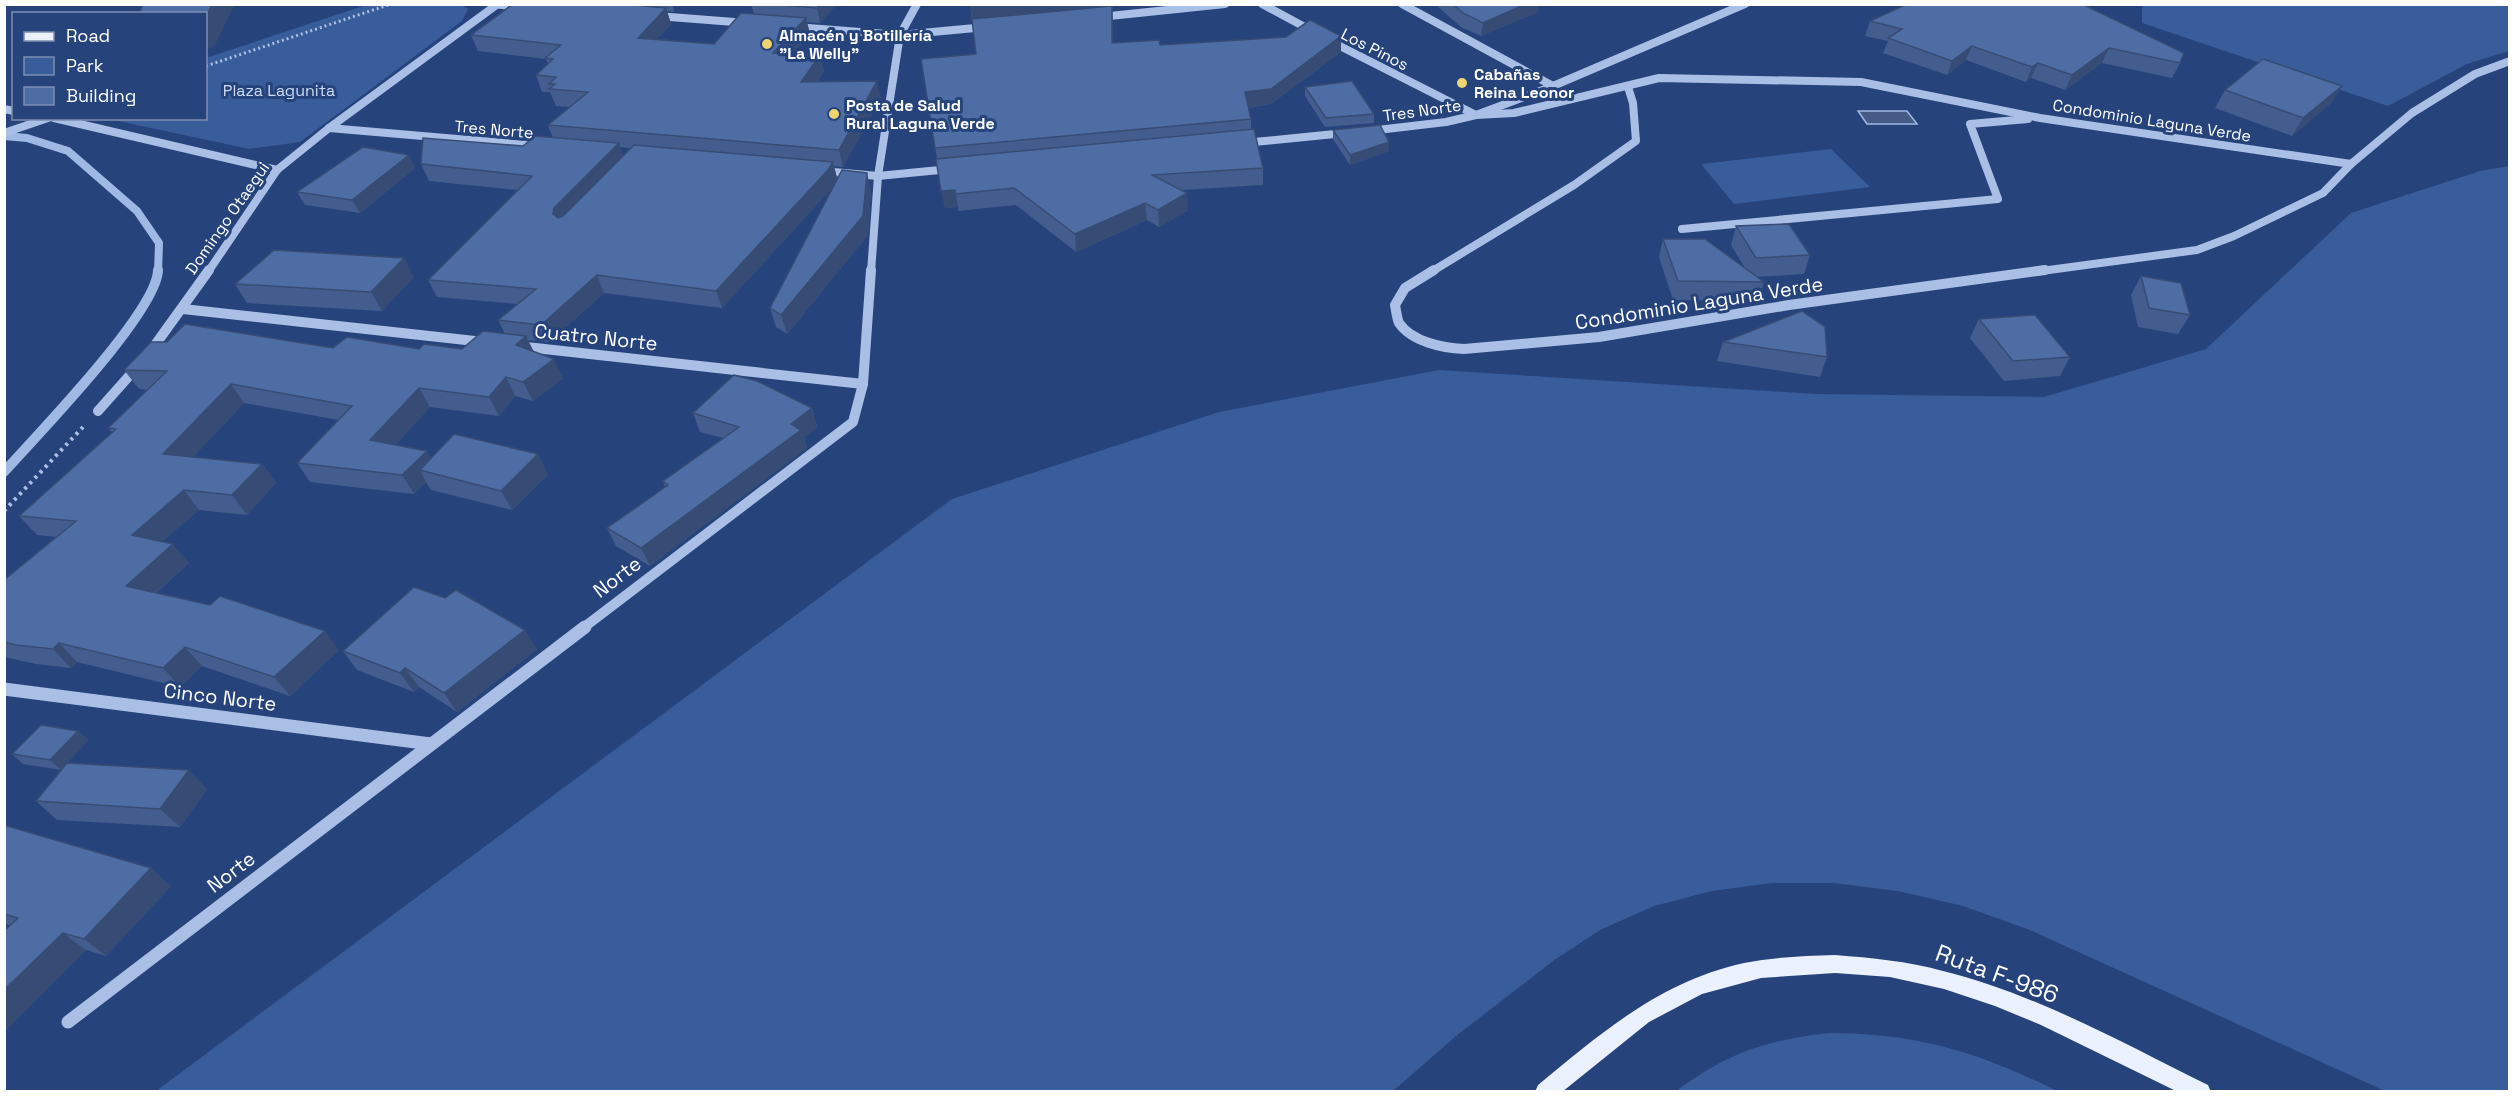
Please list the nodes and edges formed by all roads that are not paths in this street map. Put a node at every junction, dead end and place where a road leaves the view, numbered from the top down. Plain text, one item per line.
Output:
1 (917, 4) edge
2 (1225, 4) edge
3 (1262, 4) edge
4 (1402, 4) edge
5 (1745, 4) edge
6 (493, 5) edge
7 (528, 7) edge
8 (643, 15) edge
9 (1091, 17) edge
10 (760, 24) edge
11 (783, 26) edge
12 (996, 26) edge
13 (900, 35) junction
14 (2510, 61) edge
15 (1553, 86) junction
16 (1628, 87) junction
17 (1476, 115) junction
18 (2040, 118) junction
19 (42, 120) edge
20 (63, 120) edge
21 (329, 128) junction
22 (6, 132) edge
23 (1361, 132) edge
24 (1349, 133) edge
25 (1231, 144) edge
26 (543, 147) edge
27 (2351, 164) junction
28 (961, 168) edge
29 (277, 170) junction
30 (810, 170) edge
31 (878, 176) junction
32 (1682, 229) dead end
33 (183, 309) junction
34 (499, 344) edge
35 (511, 345) edge
36 (863, 384) junction
37 (98, 411) road end
38 (4, 689) edge
39 (431, 744) junction
40 (68, 1022) dead end
41 (1545, 1092) edge
42 (2201, 1092) edge

1 - 13 street, Norte
2 - 9 street
3 - 17 street, Los Pinos
4 - 15 street
5 - 15 street, Tres Norte
6 - 7 street
6 - 21 street, Domingo Otaegui
8 - 10 street
11 - 13 street
12 - 13 street
13 - 31 street, Norte
14 - 27 street, Condominio Laguna Verde
15 - 17 street, Tres Norte
16 - 17 street, Condominio Laguna Verde
16 - 18 street, Condominio Laguna Verde
16 - 27 street, Condominio Laguna Verde
17 - 23 street, Tres Norte
18 - 27 street, Condominio Laguna Verde
18 - 32 street
19 - 22 street
20 - 29 street
21 - 26 street, Tres Norte
21 - 29 street, Domingo Otaegui
24 - 25 street
28 - 31 street
29 - 33 street, Domingo Otaegui
30 - 31 street
31 - 36 street, Norte
33 - 34 street
33 - 37 street, Domingo Otaegui
35 - 36 street, Cuatro Norte
36 - 39 street, Norte
38 - 39 street, Cinco Norte
39 - 40 street, Norte
41 - 42 main road, Ruta F-986

